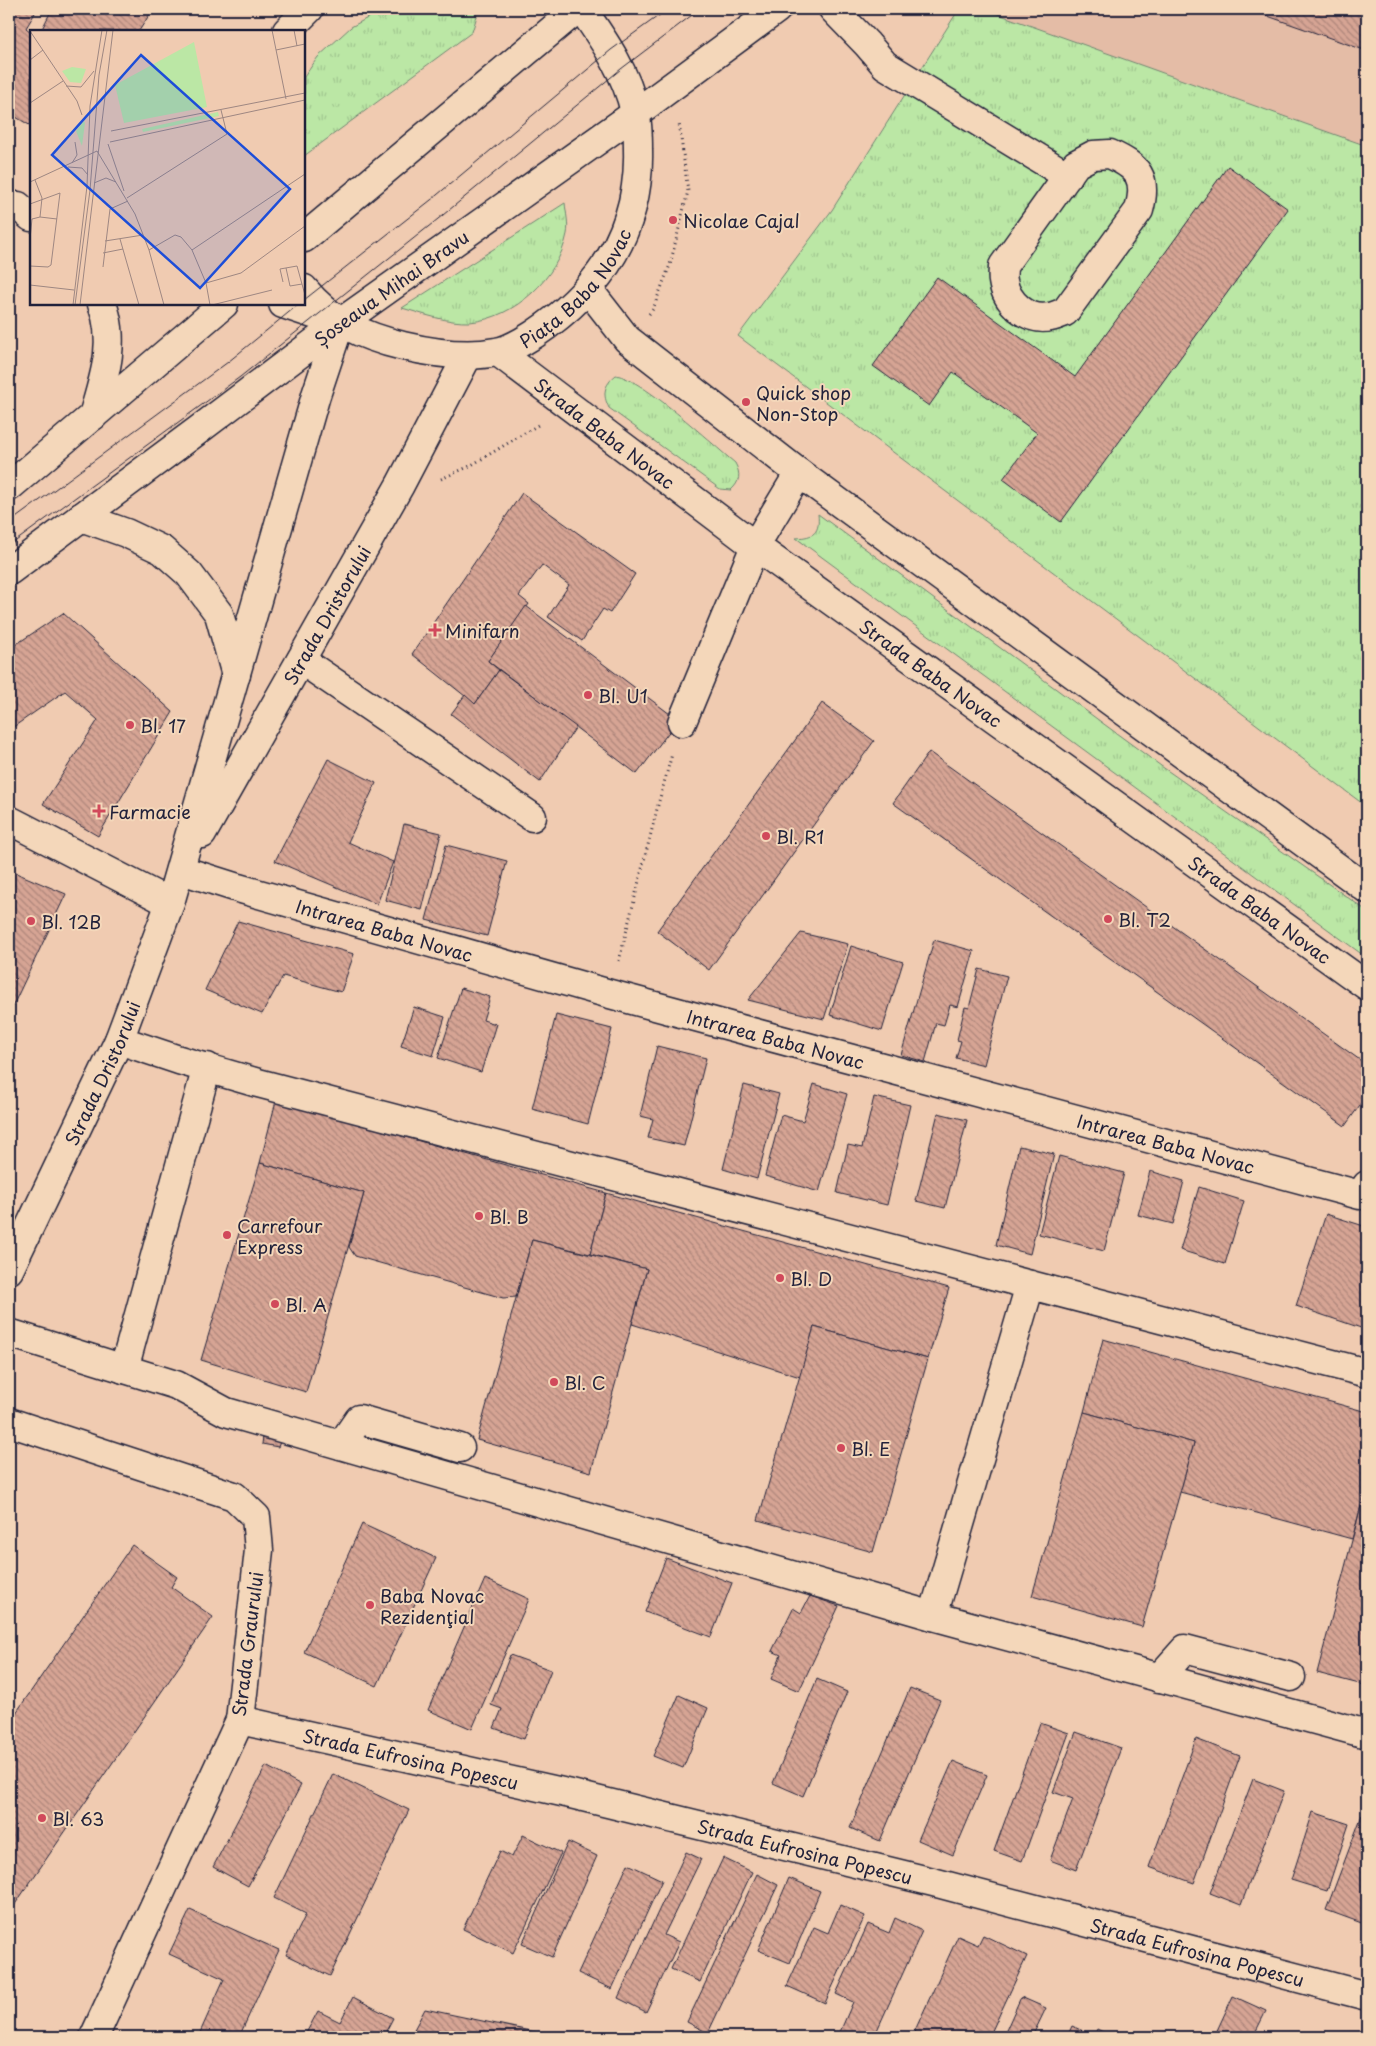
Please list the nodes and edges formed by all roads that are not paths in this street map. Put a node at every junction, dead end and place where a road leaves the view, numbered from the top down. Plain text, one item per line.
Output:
1 (310, 9) edge
2 (577, 9) edge
3 (582, 9) edge
4 (777, 9) edge
5 (833, 9) edge
6 (288, 30) edge
7 (636, 113) junction
8 (1068, 176) junction
9 (305, 237) edge
10 (588, 289) junction
11 (305, 290) edge
12 (102, 305) edge
13 (223, 305) edge
14 (286, 305) edge
15 (340, 323) junction
16 (498, 352) junction
17 (468, 355) junction
18 (93, 416) junction
19 (799, 473) junction
20 (9, 487) edge
21 (81, 517) junction
22 (755, 546) junction
23 (9, 571) edge
24 (301, 660) junction
25 (236, 675) junction
26 (682, 722) road end
27 (532, 818) dead end
28 (9, 820) edge
29 (181, 870) junction
30 (1367, 889) edge
31 (170, 903) junction
32 (1367, 986) edge
33 (119, 1040) junction
34 (207, 1067) junction
35 (1365, 1193) edge
36 (12, 1252) edge
37 (1030, 1285) junction
38 (9, 1333) edge
39 (124, 1369) junction
40 (1367, 1373) edge
41 (9, 1422) edge
42 (340, 1445) junction
43 (460, 1448) dead end
44 (933, 1616) junction
45 (1291, 1677) dead end
46 (1159, 1678) junction
47 (240, 1720) junction
48 (1367, 1734) edge
49 (1367, 1996) edge
50 (94, 2037) edge

1 - 6 street
2 - 9 street
3 - 7 street, Piața Baba Novac
4 - 7 street, Șoseaua Mihai Bravu
5 - 8 street
7 - 10 street, Piața Baba Novac
7 - 15 street, Șoseaua Mihai Bravu
8 - 8 street
10 - 16 street, Piața Baba Novac
10 - 19 street
11 - 15 street, Piața Baba Novac
12 - 18 street
13 - 18 street
14 - 15 street
15 - 17 street, Piața Baba Novac
15 - 21 street, Șoseaua Mihai Bravu
15 - 25 street, Strada Dristorului
16 - 17 street, Piața Baba Novac
16 - 22 street, Strada Baba Novac
17 - 24 street, Strada Dristorului
18 - 20 street
19 - 22 street
19 - 30 street
21 - 23 street, Șoseaua Mihai Bravu
21 - 25 street
22 - 26 street
22 - 32 street, Strada Baba Novac
24 - 27 street
24 - 29 street, Strada Dristorului
25 - 29 street, Strada Dristorului
28 - 31 street
29 - 31 street, Strada Dristorului
29 - 35 street, Intrarea Baba Novac
31 - 33 street, Strada Dristorului
33 - 34 street
33 - 36 street, Strada Dristorului
34 - 37 street
34 - 39 street
37 - 40 street
37 - 44 street
38 - 39 street
39 - 42 street
41 - 47 street, Strada Graurului
42 - 43 street
42 - 44 street
44 - 46 street
45 - 46 street
46 - 48 street
47 - 49 street, Strada Eufrosina Popescu
47 - 50 street, Strada Graurului

